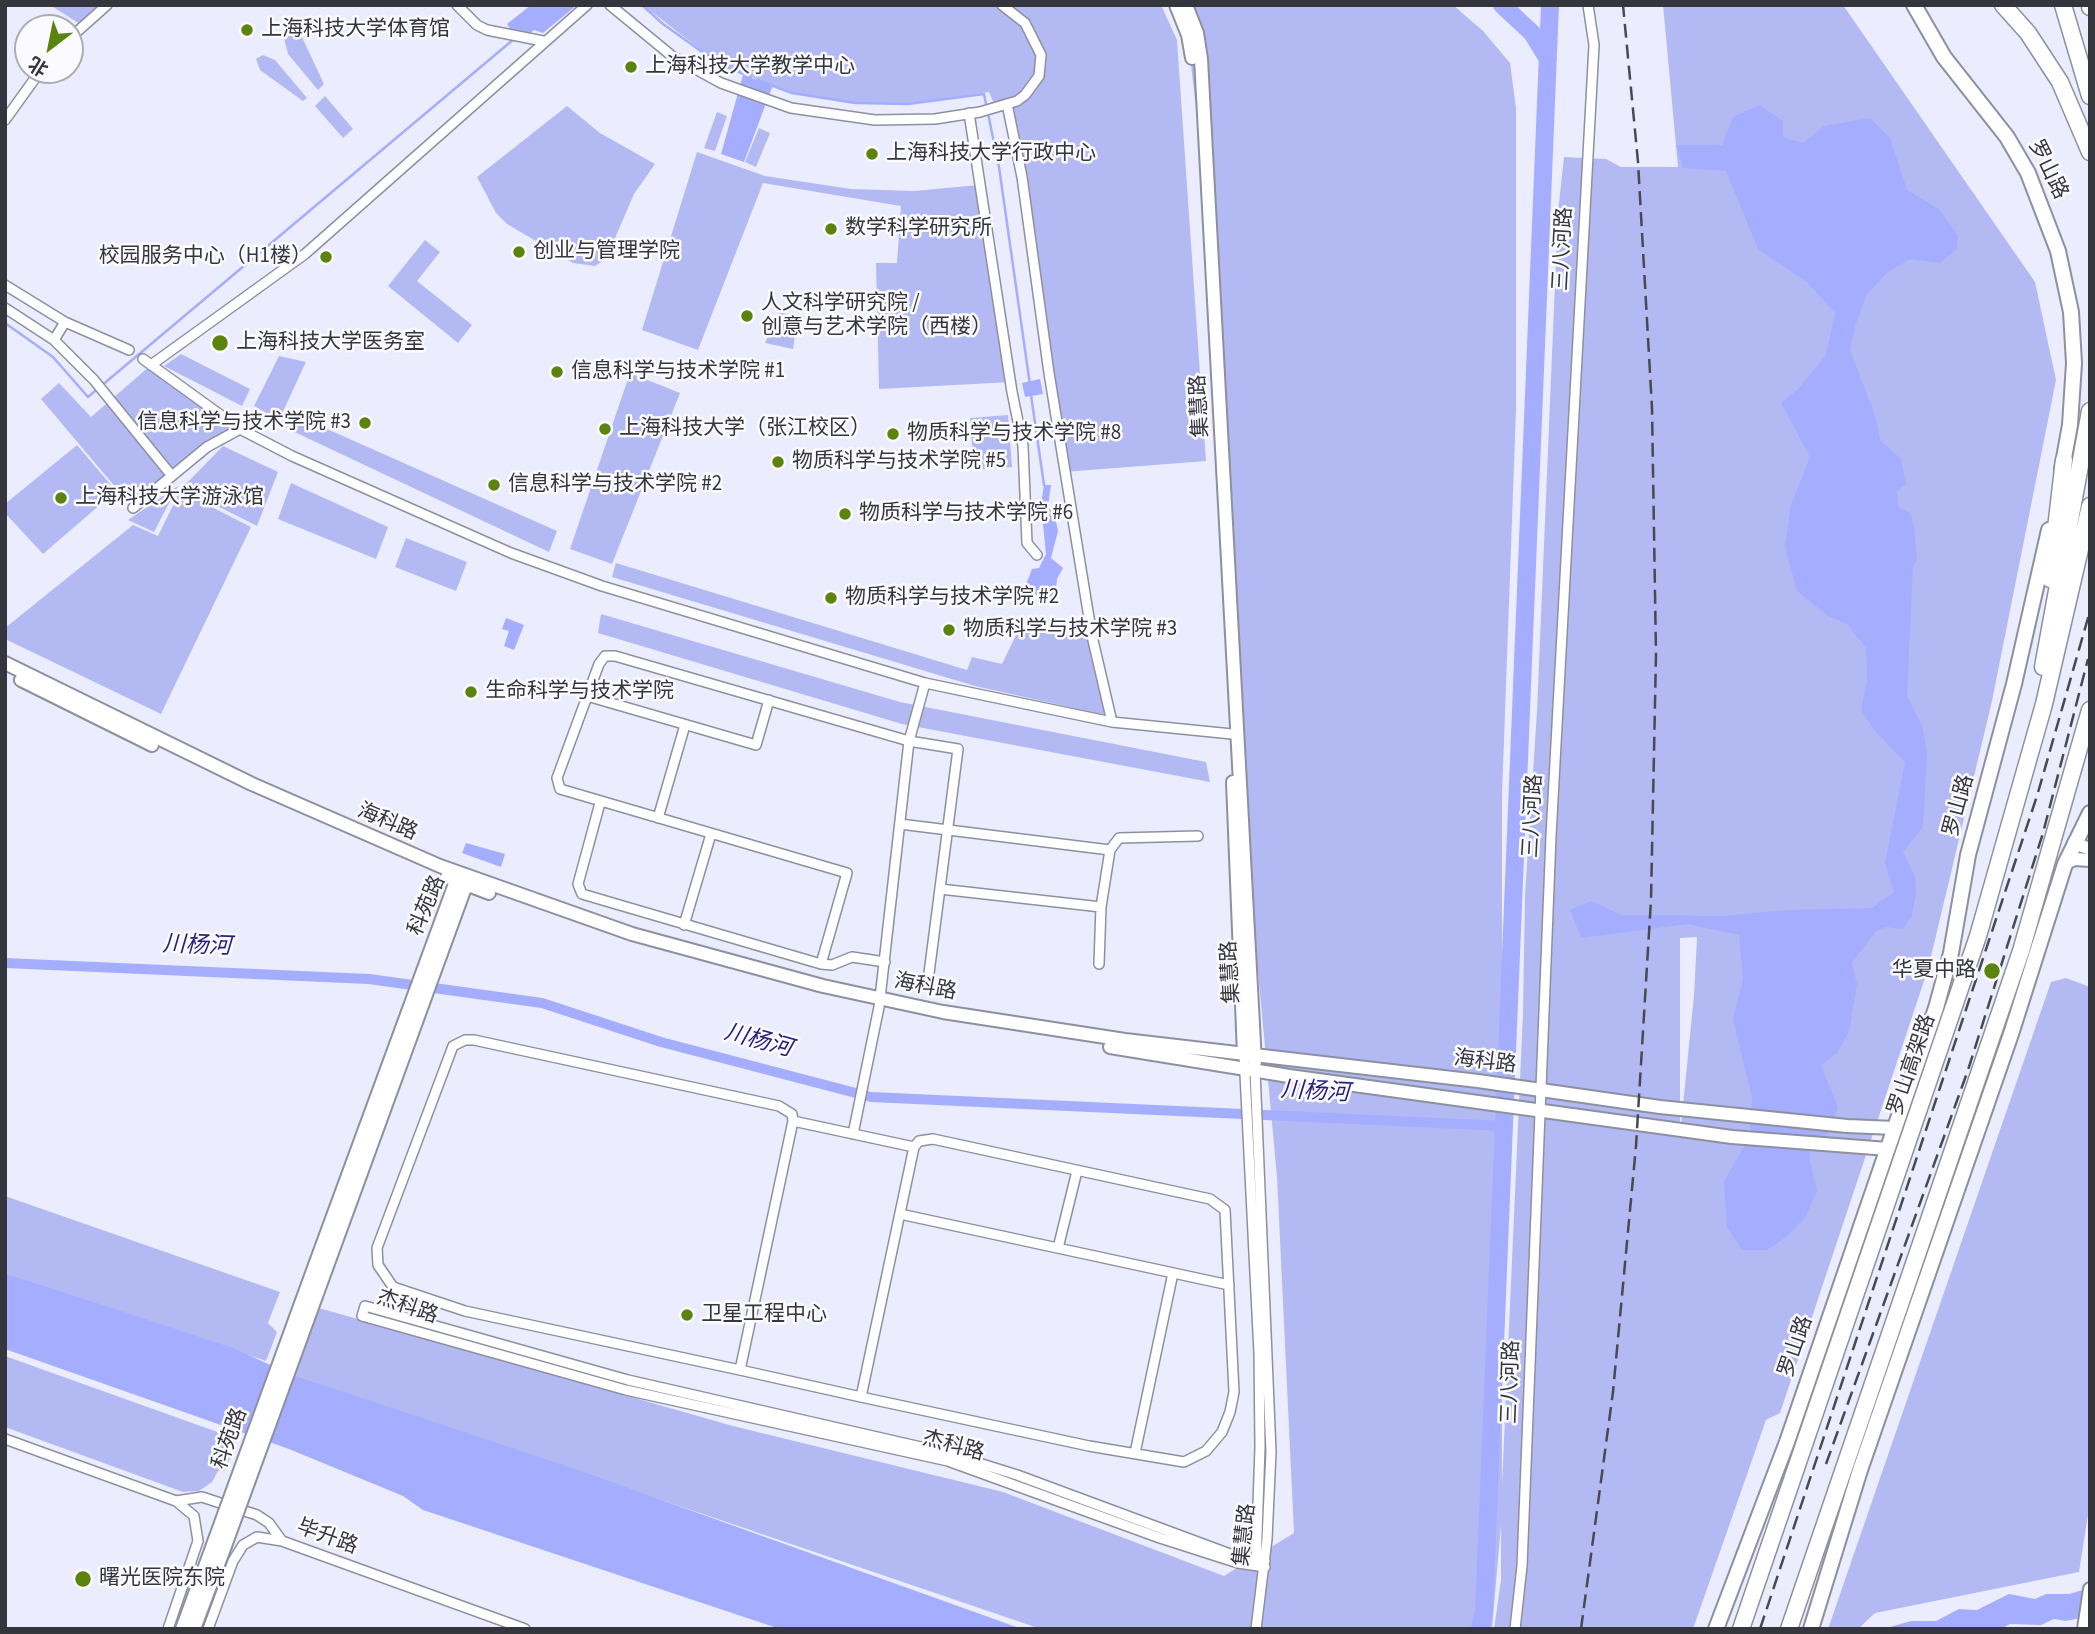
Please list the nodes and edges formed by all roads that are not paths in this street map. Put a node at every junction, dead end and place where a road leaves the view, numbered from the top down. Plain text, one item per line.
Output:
1 (107, 5) edge
2 (457, 5) edge
3 (587, 5) edge
4 (610, 5) edge
5 (1002, 5) edge
6 (1177, 5) edge
7 (1186, 5) edge
8 (1588, 5) edge
9 (1914, 5) edge
10 (2003, 5) edge
11 (2063, 5) edge
12 (84, 26) edge
13 (543, 41) junction
14 (1197, 59) junction
15 (30, 84) edge
16 (2090, 96) edge
17 (1007, 104) junction
18 (969, 113) junction
19 (5, 120) edge
20 (2090, 152) edge
21 (5, 285) edge
22 (5, 309) edge
23 (65, 322) junction
24 (54, 340) junction
25 (129, 350) dead end
26 (2090, 411) edge
27 (240, 429) junction
28 (2064, 460) junction
29 (172, 476) junction
30 (2090, 506) edge
31 (134, 508) dead end
32 (1037, 555) dead end
33 (5, 663) edge
34 (5, 673) edge
35 (925, 683) junction
36 (587, 696) junction
37 (769, 700) junction
38 (2037, 702) junction
39 (2090, 710) edge
40 (1112, 722) junction
41 (685, 724) junction
42 (1232, 734) junction
43 (909, 741) junction
44 (2090, 755) edge
45 (600, 803) junction
46 (2090, 813) edge
47 (659, 818) junction
48 (900, 824) junction
49 (948, 829) junction
50 (711, 834) junction
51 (1198, 836) dead end
52 (2074, 843) junction
53 (2090, 849) edge
54 (1110, 850) junction
55 (2090, 860) edge
56 (2064, 864) junction
57 (462, 880) junction
58 (940, 889) junction
59 (1101, 907) junction
60 (684, 925) junction
61 (1978, 936) junction
62 (2021, 951) junction
63 (885, 962) junction
64 (821, 964) junction
65 (1099, 964) dead end
66 (928, 981) dead end
67 (880, 1003) junction
68 (1249, 1054) junction
69 (1251, 1070) junction
70 (1539, 1090) junction
71 (1538, 1108) junction
72 (793, 1121) junction
73 (1895, 1128) junction
74 (853, 1133) junction
75 (914, 1147) junction
76 (1888, 1149) junction
77 (1077, 1171) junction
78 (900, 1214) junction
79 (1058, 1248) junction
80 (1173, 1273) junction
81 (1229, 1285) junction
82 (740, 1370) junction
83 (861, 1396) junction
84 (5, 1439) edge
85 (1135, 1453) junction
86 (176, 1501) junction
87 (1773, 1531) junction
88 (282, 1541) junction
89 (219, 1544) junction
90 (1260, 1563) junction
91 (2090, 1589) edge
92 (2085, 1628) edge
93 (168, 1629) edge
94 (182, 1629) edge
95 (194, 1629) edge
96 (208, 1629) edge
97 (525, 1629) edge
98 (1256, 1629) edge
99 (1515, 1629) edge
100 (1716, 1629) edge
101 (1735, 1629) edge
102 (1741, 1629) edge
103 (1789, 1629) edge
104 (1811, 1629) edge

1 - 12 street
2 - 13 street
3 - 13 street
4 - 18 street
5 - 17 street
6 - 14 street
7 - 14 street
8 - 70 street, 三八河路
9 - 28 main road, 罗山路
10 - 20 highway
11 - 16 highway
13 - 27 street
14 - 42 street, 集慧路
14 - 68 street, 集慧路
15 - 19 street
17 - 18 street
17 - 40 street
18 - 32 street
21 - 23 street
22 - 24 street
23 - 24 street
23 - 25 street
24 - 29 street
26 - 38 highway
27 - 29 street
27 - 35 street
28 - 38 highway
28 - 73 main road, 罗山路
29 - 31 street
30 - 61 highway, 罗山高架路
33 - 57 street, 海科路
34 - 57 street, 海科路
35 - 40 street
35 - 43 street
36 - 37 street
36 - 41 street
36 - 45 street
37 - 41 street
37 - 43 street
38 - 61 highway
39 - 62 highway
40 - 42 street
41 - 47 street
42 - 68 street, 集慧路
43 - 48 street
43 - 49 street
44 - 62 highway
45 - 47 street
45 - 60 street
46 - 52 main road
47 - 50 street
48 - 49 street
48 - 63 street
49 - 54 street
49 - 58 street
50 - 60 street
50 - 64 street
51 - 54 street
52 - 53 street
52 - 56 main road
54 - 59 street
55 - 56 street
56 - 104 main road
57 - 67 street, 海科路
57 - 89 street, 科苑路, bridge
58 - 59 street
58 - 66 street
59 - 65 street
60 - 64 street
61 - 87 highway, 罗山高架路
62 - 103 highway
63 - 64 street
63 - 67 street
67 - 68 street, 海科路
67 - 69 street, 海科路
67 - 74 street
68 - 69 street, 集慧路
68 - 70 street, 海科路
69 - 71 street, 海科路
69 - 90 street, 集慧路
70 - 71 street, 三八河路
70 - 73 street, 海科路
71 - 76 street, 海科路
71 - 99 street, 三八河路
72 - 74 street
72 - 82 street
72 - 82 street
73 - 76 main road, 罗山路
74 - 75 street
75 - 77 street
75 - 78 street
76 - 100 main road, 罗山路
77 - 79 street
77 - 81 street
78 - 79 street
78 - 83 street
79 - 80 street
80 - 81 street
80 - 85 street
81 - 85 street
82 - 83 street
83 - 85 street
84 - 86 street, 毕升路
86 - 88 street, 毕升路
86 - 93 street
87 - 101 highway
87 - 102 highway, 罗山高架路
88 - 96 street
88 - 97 street, 毕升路
89 - 94 street, 科苑路
89 - 95 street, 科苑路
90 - 90 street, 杰科路
90 - 98 street, 集慧路
91 - 92 street

